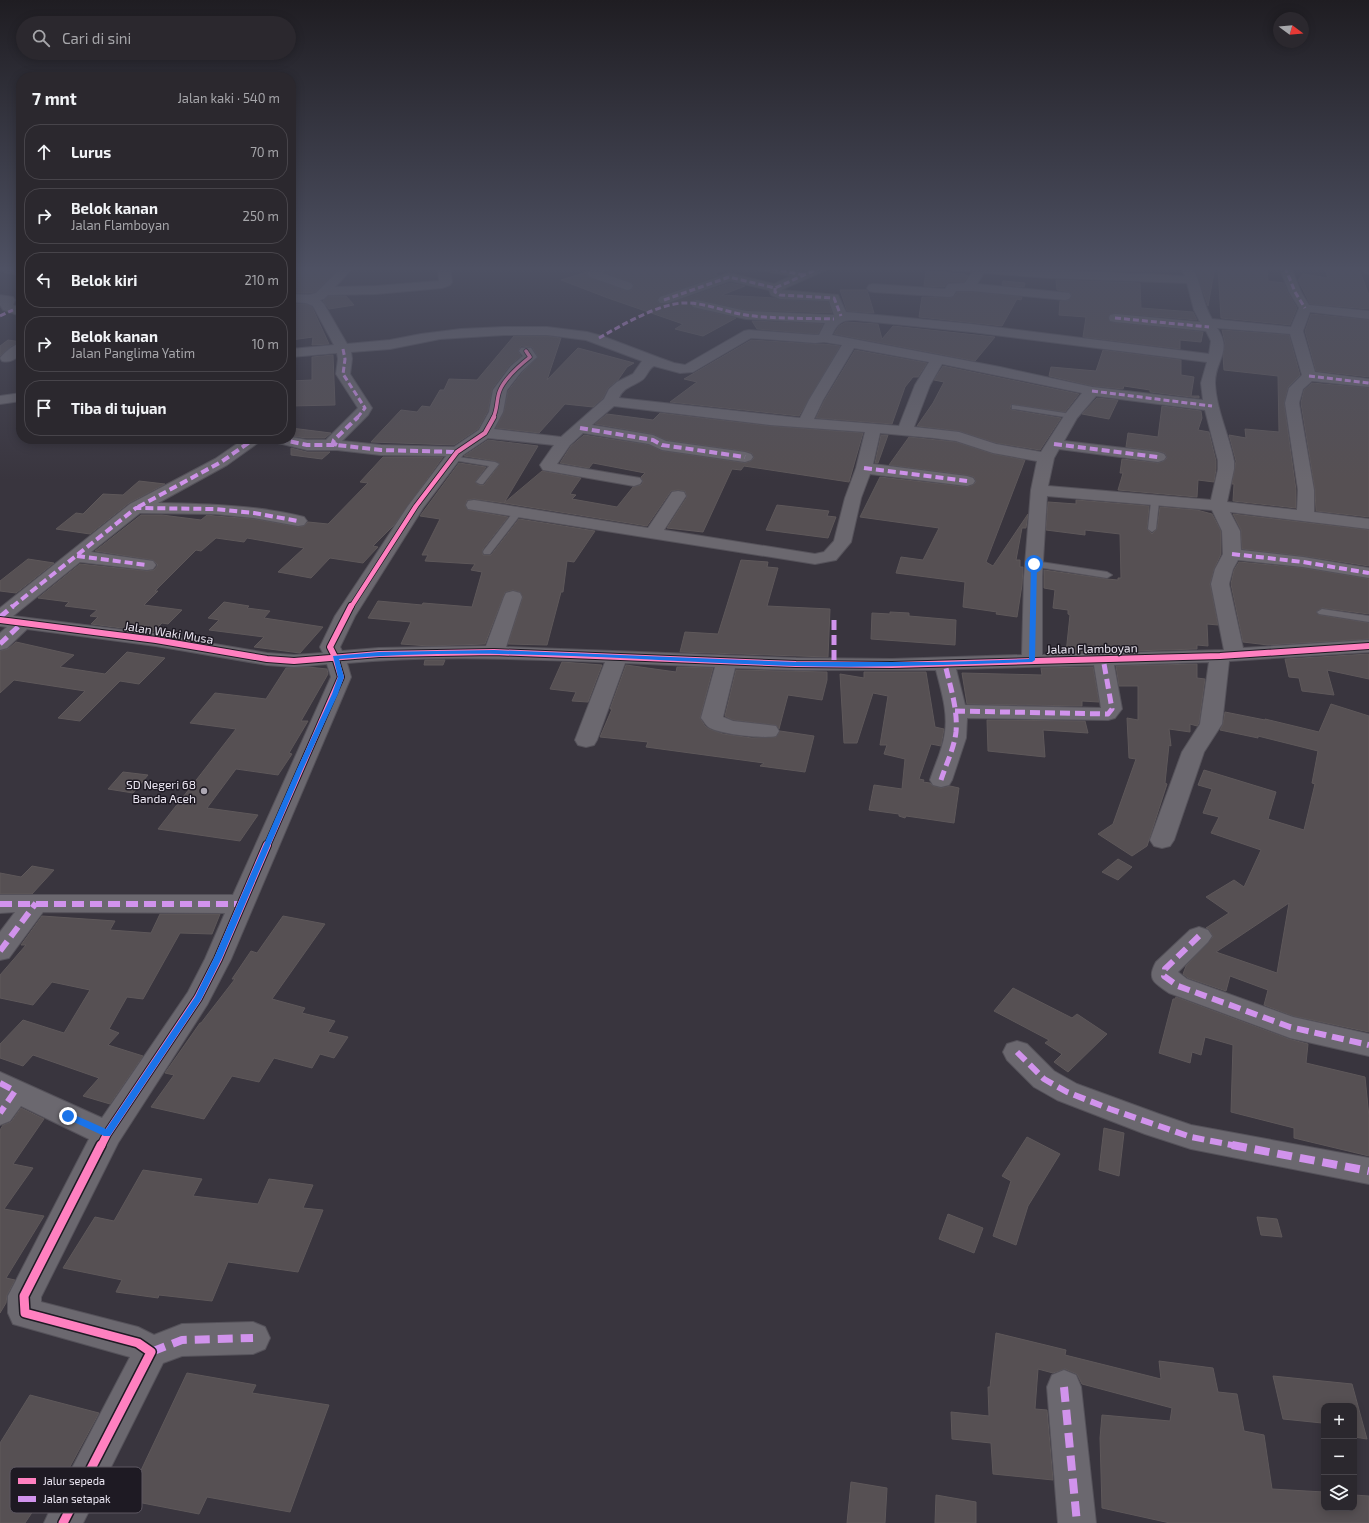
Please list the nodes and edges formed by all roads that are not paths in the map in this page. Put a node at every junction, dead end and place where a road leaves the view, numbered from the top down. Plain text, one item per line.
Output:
1 (337, 338) edge
2 (419, 338) edge
3 (599, 338) edge
4 (742, 338) edge
5 (794, 338) edge
6 (824, 338) joint
7 (1050, 338) edge
8 (1216, 338) edge
9 (1298, 338) edge
10 (850, 343) junction
11 (343, 349) junction
12 (526, 350) dead end
13 (16, 351) edge
14 (296, 353) edge
15 (7, 358) dead end
16 (1215, 359) junction
17 (654, 360) junction
18 (938, 360) junction
19 (1309, 376) junction
20 (1369, 383) edge
21 (1092, 391) junction
22 (16, 398) edge
23 (0, 400) edge
24 (611, 401) junction
25 (1212, 406) junction
26 (1015, 407) dead end
27 (1072, 416) junction
28 (805, 423) junction
29 (580, 428) junction
30 (873, 430) junction
31 (905, 430) junction
32 (485, 433) junction
33 (564, 442) junction
34 (296, 443) edge
35 (247, 444) edge
36 (337, 445) junction
37 (1050, 451) junction
38 (455, 455) junction
39 (744, 457) dead end
40 (1158, 457) dead end
41 (864, 468) junction
42 (634, 481) dead end
43 (967, 481) dead end
44 (480, 482) dead end
45 (1039, 490) junction
46 (678, 496) dead end
47 (1155, 502) junction
48 (474, 505) dead end
49 (1218, 506) junction
50 (136, 508) junction
51 (518, 512) junction
52 (1305, 516) junction
53 (298, 521) dead end
54 (1369, 524) edge
55 (1152, 529) dead end
56 (652, 534) junction
57 (487, 552) dead end
58 (1232, 554) junction
59 (77, 556) junction
60 (1034, 564) junction
61 (146, 565) dead end
62 (1369, 573) edge
63 (1107, 575) dead end
64 (513, 596) dead end
65 (1322, 612) dead end
66 (0, 618) edge
67 (1369, 619) edge
68 (22, 624) junction
69 (0, 644) edge
70 (1369, 646) edge
71 (494, 652) junction
72 (1227, 655) junction
73 (336, 657) junction
74 (617, 657) junction
75 (1103, 658) junction
76 (1032, 660) junction
77 (727, 661) junction
78 (945, 664) junction
79 (955, 711) junction
80 (768, 730) dead end
81 (586, 740) dead end
82 (941, 780) dead end
83 (1162, 840) dead end
84 (36, 903) junction
85 (0, 904) edge
86 (241, 904) junction
87 (1199, 936) dead end
88 (0, 951) edge
89 (1369, 1045) edge
90 (1017, 1052) dead end
91 (5, 1096) edge
92 (107, 1134) junction
93 (1369, 1171) edge
94 (253, 1338) dead end
95 (150, 1352) junction
96 (1064, 1387) dead end
97 (91, 1467) edge
98 (68, 1513) edge
99 (63, 1523) edge
100 (1077, 1523) edge

1 - 11 street
2 - 11 street
3 - 17 street
4 - 17 street
5 - 6 street
6 - 10 street
7 - 16 street
8 - 16 street
9 - 19 street
10 - 18 street
10 - 28 street
11 - 14 street
11 - 36 street
12 - 32 street
13 - 15 street
16 - 25 street
17 - 24 street
18 - 21 street
18 - 31 street
19 - 20 street
19 - 52 street
21 - 25 street
21 - 27 street
22 - 23 street
24 - 28 street
24 - 29 street
25 - 49 street
26 - 27 lane
27 - 37 street
28 - 30 street
29 - 33 street
29 - 39 street
30 - 31 street
30 - 41 street
31 - 37 street
32 - 33 street
32 - 38 street
33 - 42 street
34 - 36 street
35 - 50 street
36 - 38 street
37 - 40 street
37 - 45 street
38 - 44 lane
38 - 73 street
41 - 43 street
41 - 56 street
45 - 47 street
45 - 60 street
46 - 56 street
47 - 49 street
47 - 55 lane
48 - 51 street
49 - 52 street
49 - 58 street
50 - 53 street
50 - 59 street
51 - 56 street
51 - 57 lane
52 - 54 street
58 - 62 street
58 - 72 street
59 - 61 street
59 - 66 street
60 - 63 lane
60 - 76 street
64 - 71 street
65 - 67 lane
66 - 68 street, Jalan Waki Musa
68 - 69 street
68 - 73 street, Jalan Waki Musa
70 - 72 street, Jalan Flamboyan
71 - 73 street, Jalan Flamboyan
71 - 74 street, Jalan Flamboyan
72 - 75 street, Jalan Flamboyan
72 - 83 street
73 - 86 street
74 - 77 street, Jalan Flamboyan
74 - 81 street
75 - 76 street, Jalan Flamboyan
75 - 79 street
76 - 78 street, Jalan Flamboyan
77 - 78 street, Jalan Flamboyan
77 - 80 street
78 - 79 street
79 - 82 street
84 - 85 street
84 - 86 street
84 - 88 street
86 - 92 street
87 - 89 street
90 - 93 street
91 - 92 street
92 - 95 street
94 - 95 street
95 - 97 street
96 - 100 street
98 - 99 street

